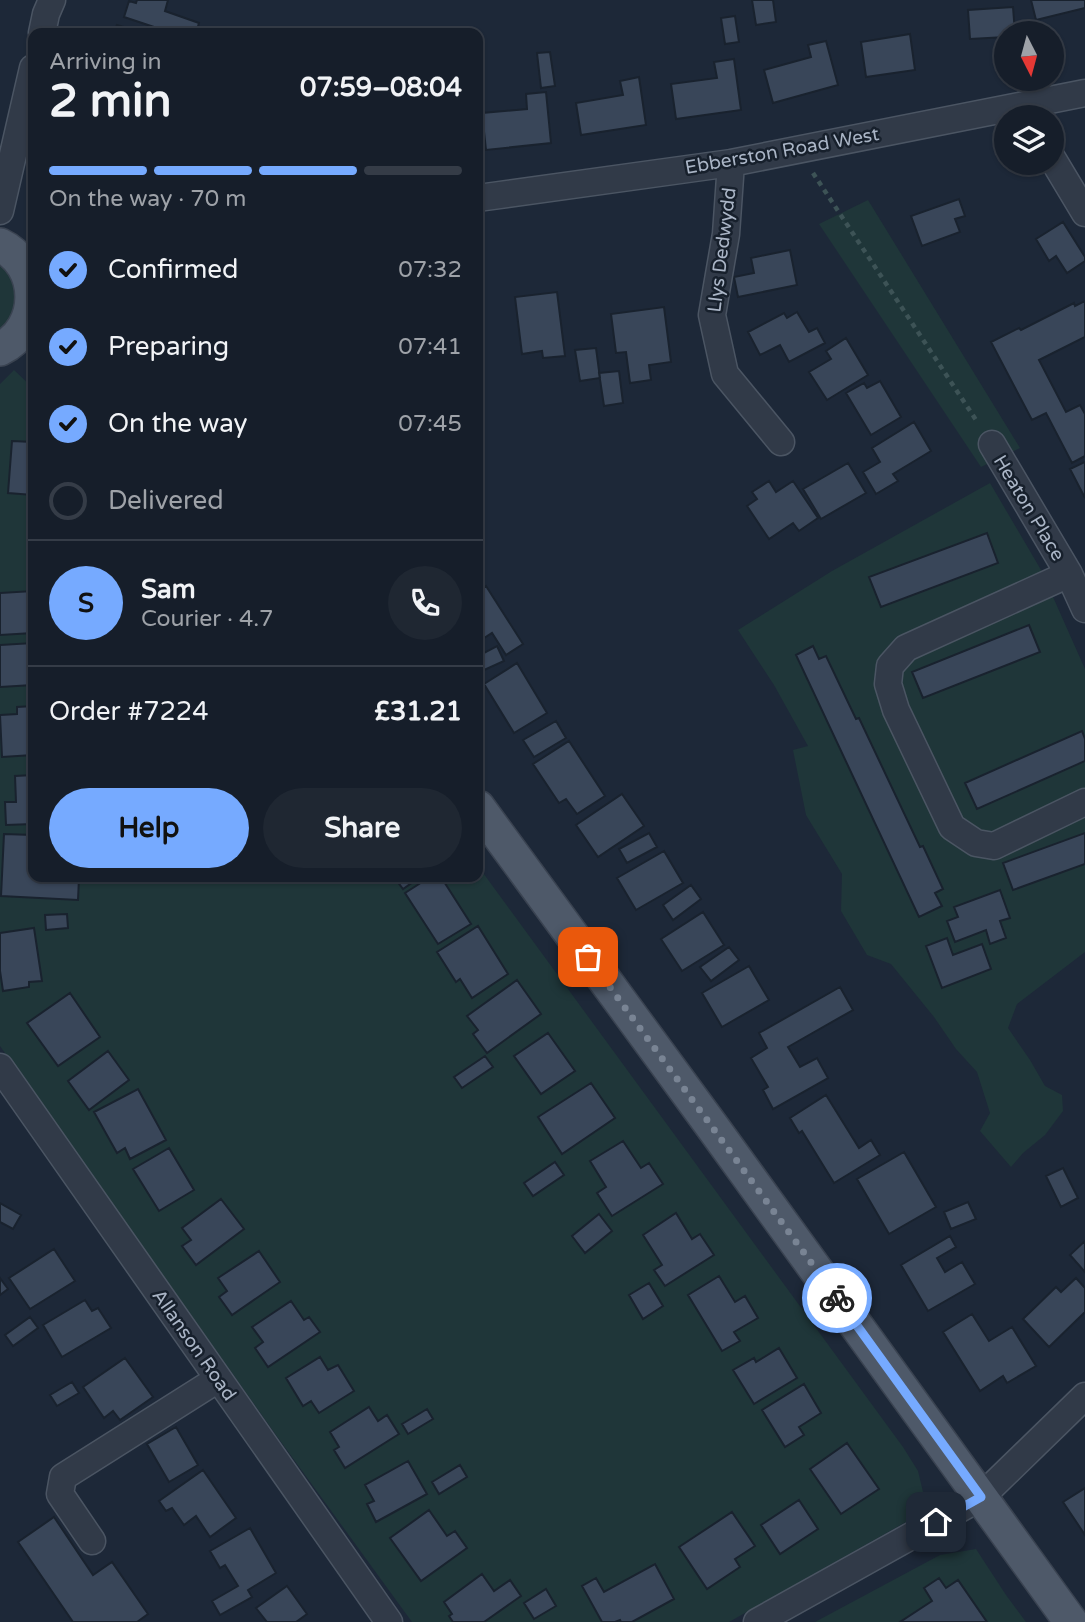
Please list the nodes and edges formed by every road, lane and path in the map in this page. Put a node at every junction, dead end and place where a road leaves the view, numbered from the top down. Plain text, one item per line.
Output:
1 (52, 0) edge
2 (43, 28) edge
3 (28, 90) edge
4 (1085, 93) edge
5 (1046, 105) edge
6 (994, 117) edge
7 (798, 150) junction
8 (731, 163) junction
9 (1062, 175) edge
10 (483, 197) edge
11 (0, 211) edge
12 (1085, 213) edge
13 (18, 256) edge
14 (28, 275) edge
15 (28, 318) edge
16 (16, 348) edge
17 (781, 442) dead end
18 (992, 444) joint
19 (1069, 574) junction
20 (1085, 609) edge
21 (1085, 802) edge
22 (483, 814) edge
23 (0, 1067) edge
24 (218, 1379) junction
25 (1085, 1396) edge
26 (981, 1497) junction
27 (92, 1541) dead end
28 (388, 1622) edge
29 (757, 1622) edge
30 (1071, 1622) edge

1 - 2 street
3 - 11 street
4 - 5 street, Ebberston Road West
6 - 7 street, Ebberston Road West
7 - 8 street, Ebberston Road West
7 - 18 path
8 - 10 street, Ebberston Road West
8 - 17 street, Llys Dedwydd
9 - 12 street
13 - 14 main road
15 - 16 main road
18 - 19 street, Heaton Place
19 - 20 street, Heaton Place
19 - 21 street
22 - 26 main road
23 - 24 street, Allanson Road
24 - 27 street
24 - 28 street, Allanson Road
25 - 26 street
26 - 29 street
26 - 30 main road

